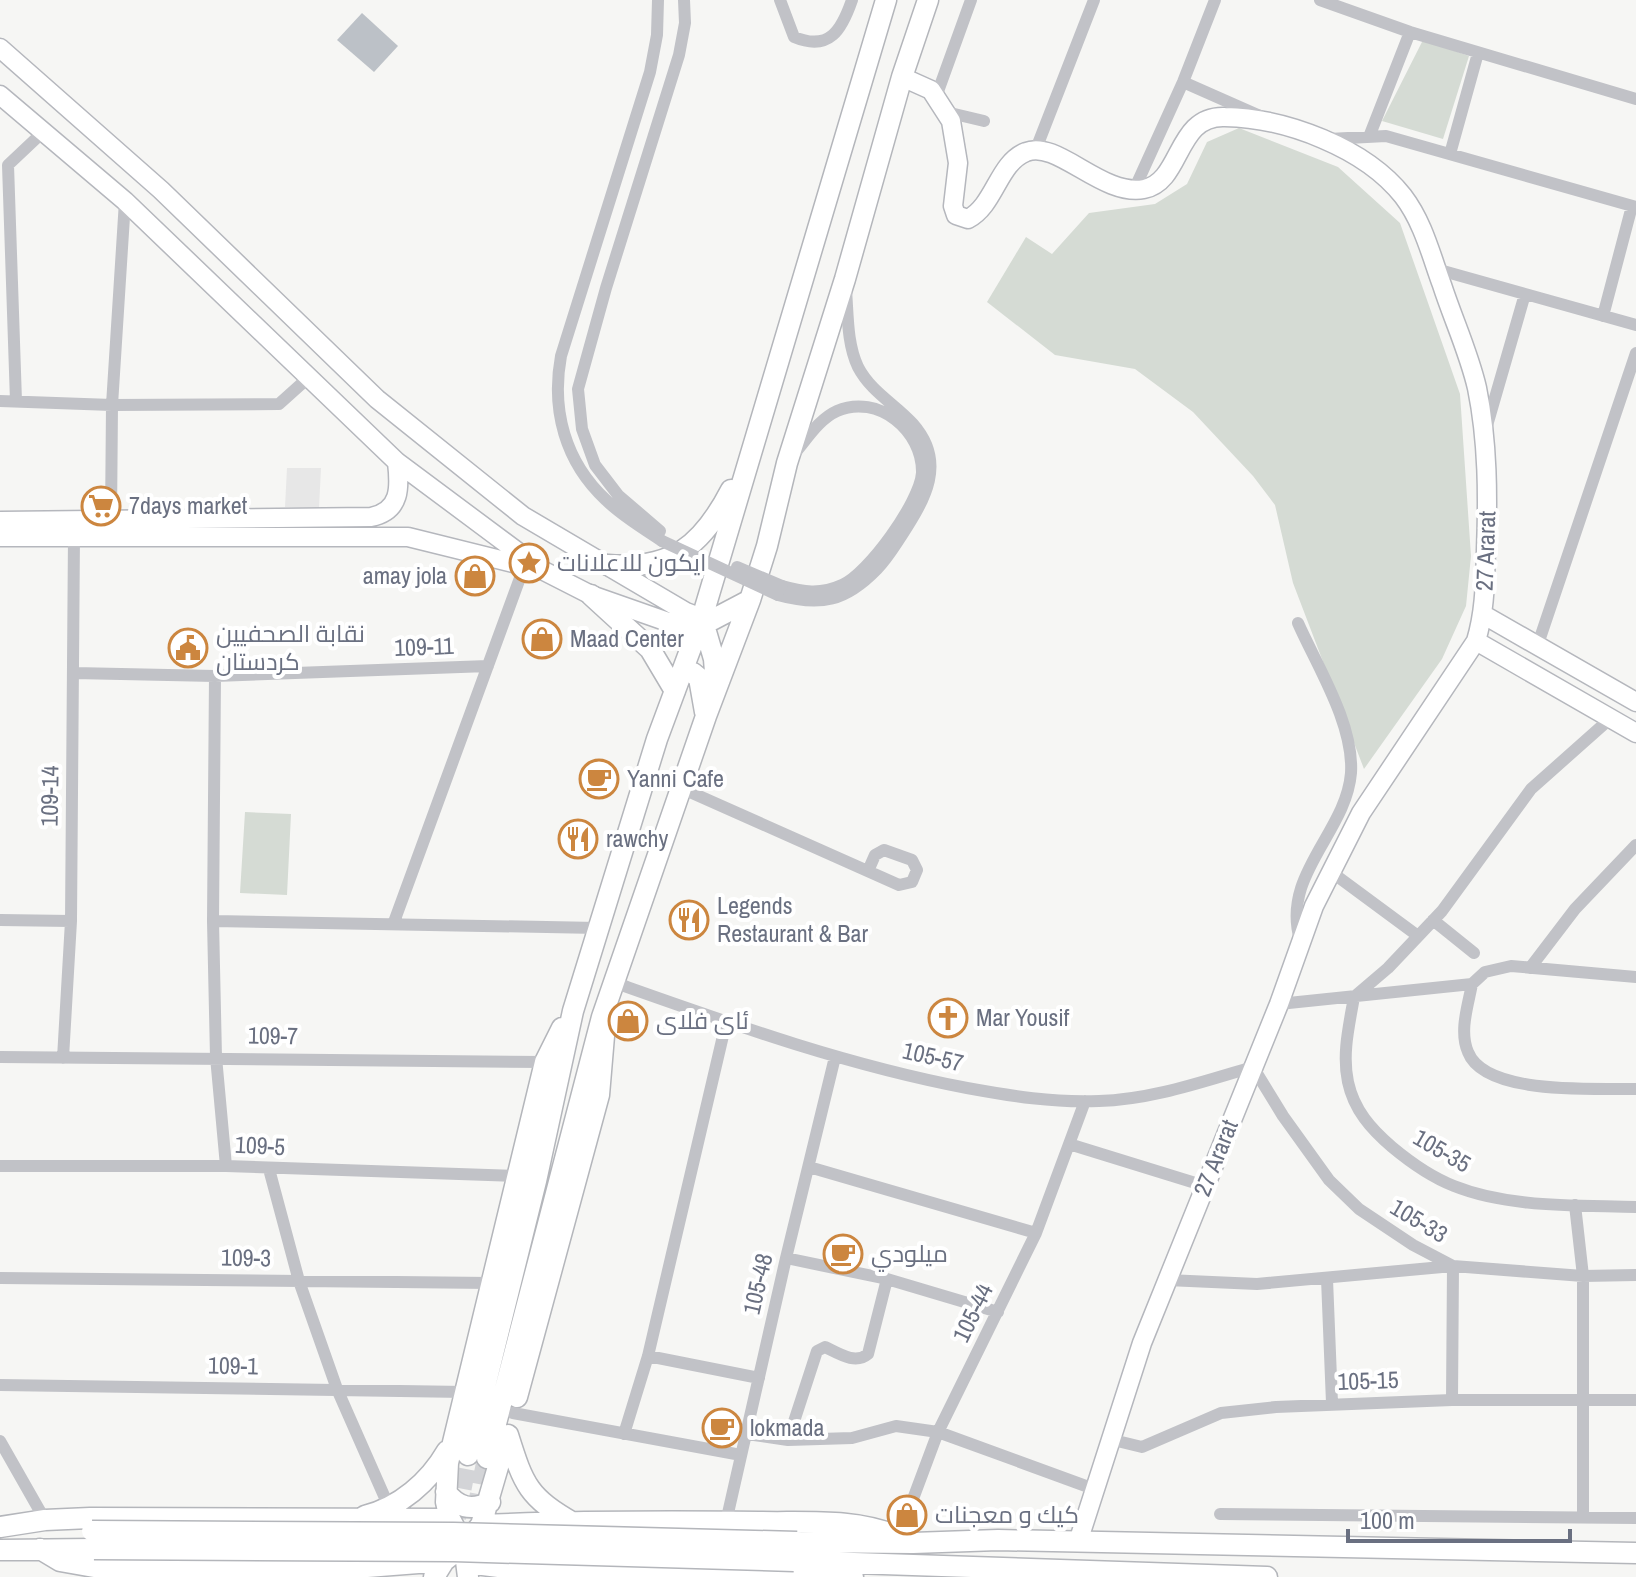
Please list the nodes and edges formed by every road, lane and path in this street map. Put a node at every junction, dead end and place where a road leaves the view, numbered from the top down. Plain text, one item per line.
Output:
1 (658, 0) edge
2 (684, 0) edge
3 (780, 0) edge
4 (852, 0) edge
5 (886, 0) edge
6 (928, 0) edge
7 (971, 0) edge
8 (1094, 0) edge
9 (1215, 0) edge
10 (1320, 0) edge
11 (1410, 32) junction
12 (0, 48) edge
13 (1478, 53) junction
14 (902, 77) junction
15 (1183, 82) junction
16 (0, 95) edge
17 (1636, 99) edge
18 (941, 104) junction
19 (640, 107) junction
20 (661, 117) junction
21 (984, 121) dead end
22 (1271, 124) junction
23 (43, 132) junction
24 (1369, 137) junction
25 (1329, 139) junction
26 (1036, 149) junction
27 (1450, 154) junction
28 (623, 156) junction
29 (4, 165) edge
30 (645, 168) junction
31 (1134, 190) junction
32 (125, 201) junction
33 (1634, 206) edge
34 (1436, 269) junction
35 (845, 279) junction
36 (1525, 294) junction
37 (6, 307) edge
38 (1603, 316) junction
39 (1636, 325) edge
40 (1636, 353) edge
41 (308, 378) junction
42 (0, 401) edge
43 (16, 401) junction
44 (112, 405) junction
45 (1484, 438) junction
46 (751, 451) junction
47 (397, 462) junction
48 (787, 463) junction
49 (388, 511) junction
50 (111, 519) junction
51 (0, 521) edge
52 (74, 535) junction
53 (392, 536) junction
54 (0, 537) edge
55 (663, 538) junction
56 (608, 565) junction
57 (533, 568) junction
58 (780, 590) junction
59 (591, 595) junction
60 (750, 600) junction
61 (1484, 615) junction
62 (702, 618) junction
63 (1298, 623) dead end
64 (1476, 641) junction
65 (1538, 644) junction
66 (488, 666) junction
67 (684, 671) junction
68 (74, 673) junction
69 (215, 676) junction
70 (717, 689) junction
71 (675, 691) junction
72 (1636, 702) edge
73 (706, 716) junction
74 (1612, 717) junction
75 (1636, 733) edge
76 (681, 788) junction
77 (1636, 845) edge
78 (868, 871) dead end
79 (1330, 871) junction
80 (0, 920) edge
81 (1433, 920) junction
82 (71, 921) junction
83 (213, 921) junction
84 (394, 922) junction
85 (598, 928) junction
86 (1418, 936) junction
87 (1300, 940) junction
88 (1474, 953) dead end
89 (1530, 968) junction
90 (1636, 977) edge
91 (613, 982) junction
92 (1472, 984) junction
93 (1354, 997) junction
94 (1279, 1004) junction
95 (573, 1011) junction
96 (602, 1017) junction
97 (726, 1023) junction
98 (0, 1057) edge
99 (216, 1057) junction
100 (835, 1057) junction
101 (63, 1058) junction
102 (545, 1062) junction
103 (1253, 1067) junction
104 (1636, 1089) edge
105 (1085, 1101) junction
106 (1069, 1144) junction
107 (0, 1166) edge
108 (226, 1166) junction
109 (809, 1167) junction
110 (269, 1169) junction
111 (519, 1176) junction
112 (1205, 1186) junction
113 (1575, 1205) junction
114 (1636, 1207) edge
115 (1036, 1233) junction
116 (786, 1258) junction
117 (1453, 1266) junction
118 (1636, 1275) edge
119 (1583, 1276) junction
120 (0, 1278) edge
121 (887, 1279) junction
122 (1327, 1279) junction
123 (1167, 1280) junction
124 (299, 1281) junction
125 (491, 1283) junction
126 (998, 1312) junction
127 (648, 1356) junction
128 (759, 1378) junction
129 (0, 1385) edge
130 (337, 1389) junction
131 (465, 1392) junction
132 (1452, 1400) junction
133 (1584, 1400) junction
134 (1636, 1400) edge
135 (1332, 1403) junction
136 (513, 1413) junction
137 (938, 1432) junction
138 (508, 1433) junction
139 (624, 1434) junction
140 (747, 1434) junction
141 (1109, 1439) junction
142 (788, 1440) junction
143 (0, 1441) edge
144 (469, 1452) junction
145 (741, 1455) junction
146 (1094, 1489) junction
147 (446, 1492) junction
148 (490, 1502) junction
149 (389, 1507) junction
150 (1220, 1514) dead end
151 (1583, 1518) junction
152 (1636, 1518) edge
153 (353, 1519) junction
154 (450, 1519) junction
155 (45, 1520) junction
156 (408, 1520) junction
157 (726, 1522) junction
158 (507, 1524) junction
159 (575, 1524) junction
160 (481, 1525) junction
161 (0, 1529) edge
162 (93, 1540) junction
163 (1078, 1542) junction
164 (40, 1549) junction
165 (0, 1550) edge
166 (915, 1553) junction
167 (1636, 1553) edge
168 (466, 1562) edge
169 (409, 1565) junction
170 (506, 1568) junction
171 (61, 1569) edge
172 (439, 1569) edge
173 (568, 1569) junction
174 (375, 1572) edge
175 (753, 1576) edge
176 (533, 1577) edge
177 (854, 1577) edge
178 (1267, 1577) edge

1 - 19 street
2 - 20 street
3 - 4 street
5 - 46 main road
6 - 14 main road
7 - 18 street
8 - 26 street
9 - 15 street
10 - 11 street
11 - 13 street
11 - 24 street
12 - 56 main road
13 - 17 street
13 - 27 street
14 - 18 main road
14 - 35 main road
15 - 22 street
15 - 31 street
16 - 23 main road
18 - 21 street
18 - 26 main road
19 - 20 street
19 - 28 street
20 - 30 street
22 - 25 main road, 27 Ararat
22 - 31 main road, 27 Ararat
23 - 29 street
23 - 32 main road
24 - 25 street
24 - 27 street
25 - 34 main road, 27 Ararat
26 - 31 main road
27 - 33 street
28 - 30 street
28 - 55 street
29 - 37 street
30 - 55 street
32 - 41 main road
32 - 44 street
33 - 38 street
34 - 36 street
34 - 45 main road, 27 Ararat
35 - 48 main road
35 - 58 street
36 - 38 street
36 - 45 street
37 - 43 street
38 - 39 street
40 - 65 street
41 - 44 street
41 - 47 main road
42 - 43 street
43 - 44 street
44 - 50 street
45 - 61 main road, 27 Ararat
46 - 56 main road
46 - 62 main road
47 - 49 main road
47 - 57 main road
48 - 58 street
48 - 60 main road
49 - 50 main road
49 - 53 main road
50 - 51 main road
52 - 53 main road
52 - 54 main road
52 - 68 street, 109-14
53 - 57 main road
55 - 58 street, bridge
56 - 62 main road
57 - 59 main road
57 - 66 street
59 - 62 main road
59 - 71 main road
60 - 62 main road
60 - 70 main road
61 - 64 main road, 27 Ararat
61 - 65 main road
62 - 67 main road
62 - 70 main road
63 - 87 street
64 - 74 main road
64 - 79 main road, 27 Ararat
65 - 72 main road
66 - 69 street, 109-11
66 - 84 street
67 - 71 main road
67 - 73 main road
68 - 69 street, 109-11
68 - 82 street, 109-14
69 - 83 street
70 - 73 main road
71 - 85 main road
73 - 76 main road
74 - 75 main road
74 - 81 street
76 - 78 street
76 - 91 main road
77 - 89 street
79 - 86 street
79 - 87 main road, 27 Ararat
80 - 82 street
81 - 86 street
81 - 88 street
82 - 101 street, 109-14
83 - 84 street
83 - 99 street
84 - 85 street
85 - 95 main road
86 - 93 street
87 - 94 main road, 27 Ararat
89 - 90 street
89 - 92 street
91 - 96 main road
91 - 97 street, 105-57
92 - 93 street
92 - 104 street
93 - 94 street
93 - 113 street, 105-35
94 - 103 main road, 27 Ararat
95 - 102 main road
95 - 144 main road
96 - 136 main road
96 - 144 main road
97 - 100 street, 105-57
97 - 127 street
98 - 101 street, 109-7
99 - 101 street, 109-7
99 - 102 street, 109-7
99 - 108 street
100 - 105 street, 105-57
100 - 109 street, 105-48
102 - 111 main road
103 - 105 street, 105-57
103 - 112 main road, 27 Ararat
103 - 117 street, 105-33
105 - 106 street, 105-44
106 - 112 street
106 - 115 street, 105-44
107 - 108 street, 109-5
108 - 110 street, 109-5
109 - 115 street
109 - 116 street, 105-48
110 - 111 street, 109-5
110 - 124 street
111 - 125 main road
112 - 123 main road, 27 Ararat
113 - 114 street, 105-35
113 - 119 street
115 - 126 street, 105-44
116 - 121 street
116 - 128 street, 105-48
117 - 119 street, 105-33
117 - 122 street
117 - 132 street
118 - 119 street, 105-33
119 - 133 street
120 - 124 street, 109-3
121 - 126 street
121 - 142 street
122 - 123 street
122 - 135 street
123 - 141 main road, 27 Ararat
124 - 125 street, 109-3
124 - 130 street
125 - 131 main road
126 - 137 street, 105-44
127 - 128 street
127 - 139 street
128 - 140 street, 105-48
129 - 130 street, 109-1
130 - 131 street, 109-1
130 - 149 street
131 - 144 main road
132 - 133 street, 105-15
132 - 135 street, 105-15
133 - 134 street, 105-15
133 - 151 street
135 - 141 street, 105-15
136 - 138 main road
136 - 139 street
137 - 142 street
137 - 146 street
137 - 166 street, 105-44
138 - 148 main road
138 - 159 main road
139 - 145 street
140 - 142 street
140 - 145 street, 105-48
141 - 146 main road, 27 Ararat
143 - 155 street
144 - 147 main road
144 - 149 main road
145 - 157 street, 105-48
146 - 163 main road, 27 Ararat
147 - 148 main road
147 - 154 main road
148 - 160 main road
149 - 153 main road
150 - 151 street
151 - 152 street
153 - 155 main road
153 - 156 main road
154 - 156 main road
154 - 168 main road
155 - 161 main road
156 - 169 main road
157 - 159 main road
157 - 166 main road
158 - 159 main road
158 - 160 main road
158 - 170 main road
160 - 168 main road
161 - 162 main road
162 - 164 main road
162 - 166 main road, bridge
163 - 166 main road
163 - 167 main road
164 - 165 main road
164 - 171 main road
166 - 177 main road
166 - 178 main road
168 - 170 main road
168 - 172 main road
169 - 172 main road
169 - 174 main road
170 - 173 main road
171 - 174 main road
173 - 175 main road
173 - 176 main road
175 - 177 main road

